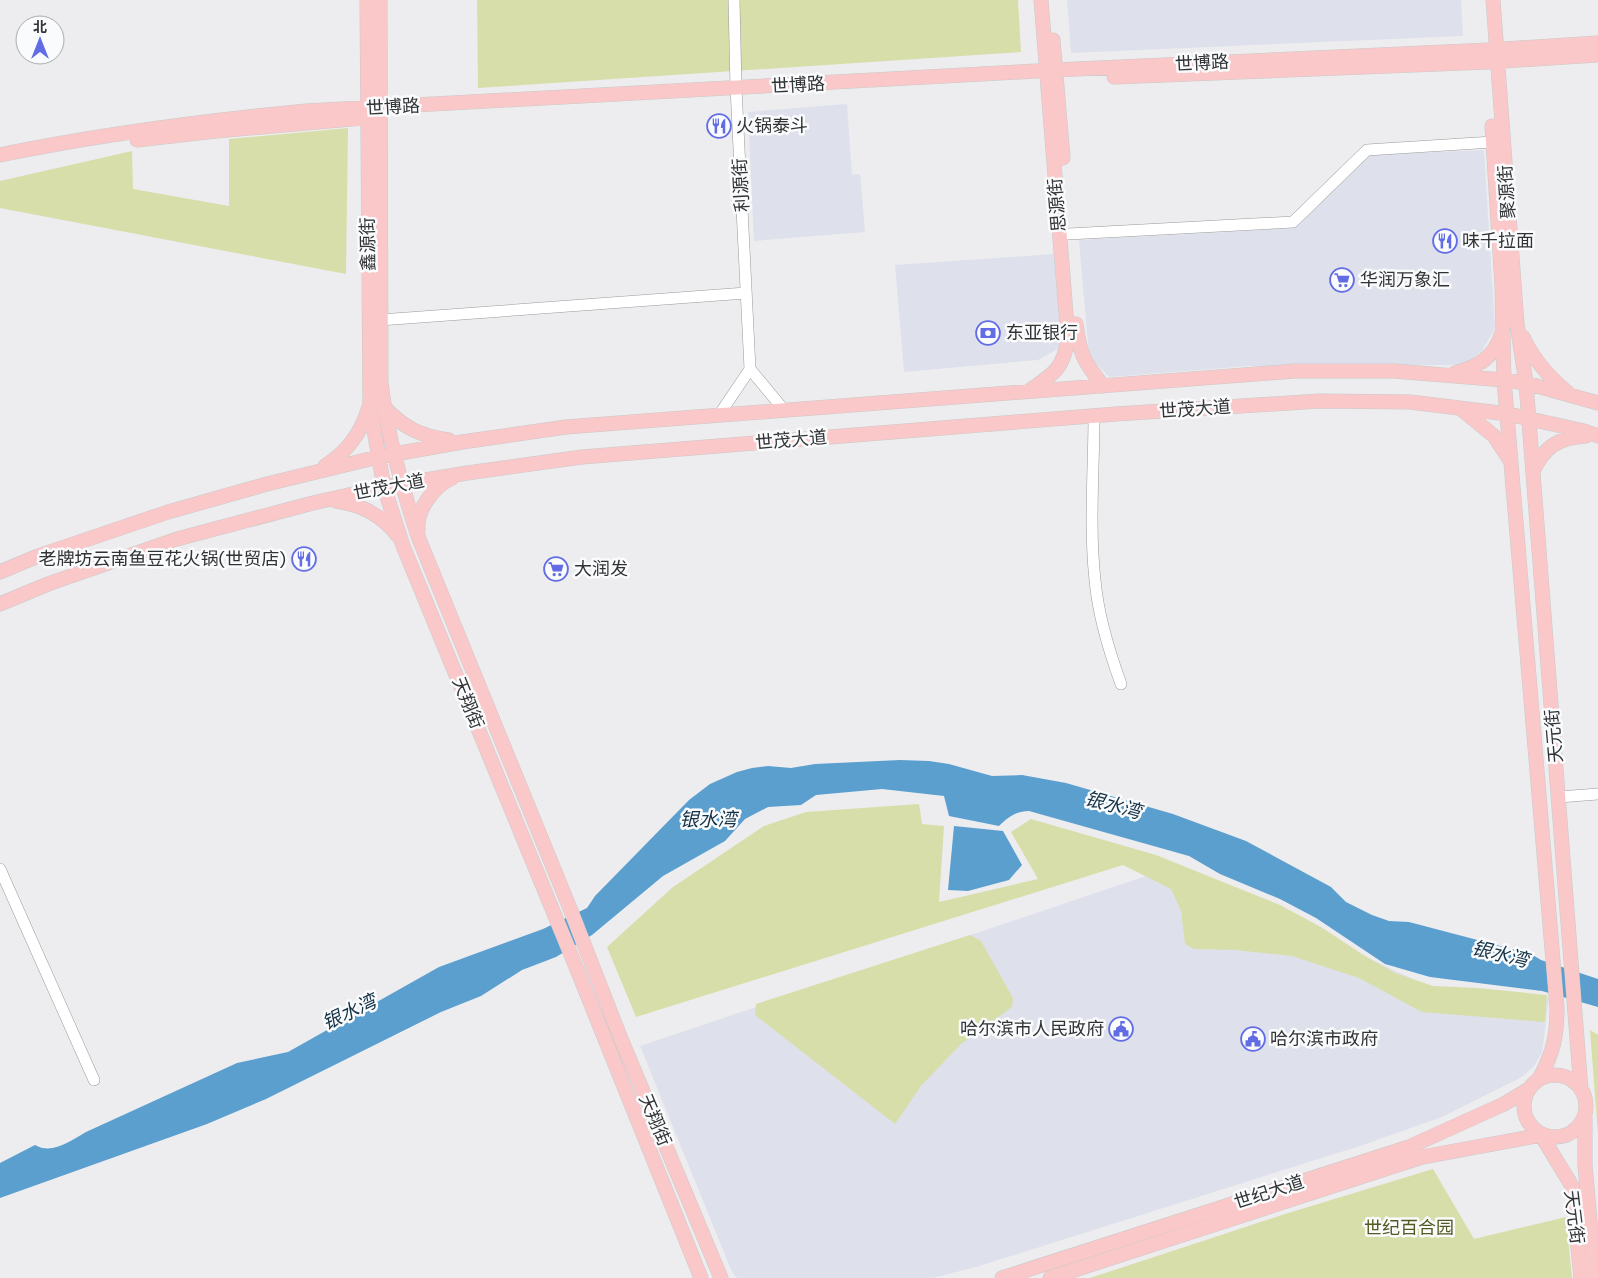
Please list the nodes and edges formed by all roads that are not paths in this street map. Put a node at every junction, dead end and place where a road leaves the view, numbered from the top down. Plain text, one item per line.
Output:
1 (366, 0) edge
2 (380, 0) edge
3 (734, 0) edge
4 (1040, 0) edge
5 (1049, 0) edge
6 (1484, 0) edge
7 (1492, 0) edge
8 (1598, 43) edge
9 (1598, 55) edge
10 (1492, 56) junction
11 (1051, 75) junction
12 (737, 92) junction
13 (374, 112) junction
14 (1493, 142) junction
15 (0, 155) edge
16 (0, 162) edge
17 (1068, 234) junction
18 (746, 293) junction
19 (380, 320) junction
20 (1517, 324) junction
21 (1503, 327) junction
22 (750, 370) junction
23 (1442, 375) junction
24 (1504, 380) junction
25 (1526, 383) junction
26 (1103, 386) junction
27 (1026, 393) junction
28 (1572, 395) junction
29 (1598, 403) edge
30 (370, 406) junction
31 (384, 407) junction
32 (1460, 408) junction
33 (784, 410) junction
34 (1508, 414) junction
35 (719, 415) junction
36 (1094, 415) junction
37 (1528, 419) junction
38 (1596, 436) edge
39 (462, 442) junction
40 (395, 454) junction
41 (378, 457) junction
42 (1512, 464) junction
43 (317, 472) junction
44 (1533, 472) junction
45 (468, 473) junction
46 (403, 484) junction
47 (384, 487) junction
48 (313, 503) junction
49 (418, 539) junction
50 (403, 546) junction
51 (0, 572) edge
52 (0, 604) edge
53 (1121, 684) dead end
54 (1598, 794) edge
55 (1559, 797) junction
56 (0, 869) edge
57 (1539, 1079) junction
58 (94, 1080) dead end
59 (1529, 1089) junction
60 (1581, 1090) junction
61 (1585, 1114) junction
62 (1541, 1135) junction
63 (701, 1278) edge
64 (721, 1278) edge
65 (1002, 1278) edge
66 (1050, 1278) edge
67 (1581, 1278) edge
68 (1595, 1278) edge

1 - 13 main road, 鑫源街
2 - 13 main road, 鑫源街
3 - 12 street, 利源街
4 - 11 main road, 思源街
5 - 11 main road, 思源街
6 - 10 main road, 聚源街
7 - 10 main road, 聚源街
8 - 10 main road, 世博路
9 - 10 main road, 世博路
10 - 11 main road, 世博路
10 - 14 main road, 聚源街
10 - 20 main road, 聚源街
11 - 12 main road, 世博路
11 - 17 main road, 思源街
11 - 27 main road, 思源街
12 - 13 main road, 世博路
12 - 18 street, 利源街
13 - 15 main road, 世博路
13 - 16 main road, 世博路
13 - 19 main road, 鑫源街
13 - 30 main road, 鑫源街
14 - 17 street
14 - 21 main road, 聚源街
17 - 26 main road, 思源街
18 - 19 street
18 - 22 street, 利源街
19 - 31 main road, 鑫源街
20 - 25 main road, 聚源街
20 - 28 main road
21 - 23 main road
21 - 24 main road, 聚源街
22 - 33 street
22 - 35 street
23 - 24 main road, 世茂大道
23 - 26 main road, 世茂大道
24 - 25 main road, 世茂大道
24 - 34 main road, 天元街
25 - 28 main road, 世茂大道
25 - 37 main road, 天元街
26 - 27 main road, 世茂大道
27 - 33 main road, 世茂大道
28 - 29 main road, 世茂大道
30 - 41 main road, 鑫源街
30 - 43 main road
31 - 39 main road
31 - 40 main road, 鑫源街
32 - 34 main road, 世茂大道
32 - 36 main road, 世茂大道
32 - 42 main road
33 - 35 main road, 世茂大道
34 - 37 main road, 世茂大道
34 - 42 main road, 天元街
35 - 39 main road, 世茂大道
36 - 45 main road, 世茂大道
36 - 53 street
37 - 38 main road, 世茂大道
37 - 44 main road, 天元街
38 - 44 main road
39 - 40 main road, 世茂大道
40 - 41 main road, 世茂大道
40 - 46 main road, 鑫源街
41 - 43 main road, 世茂大道
41 - 47 main road, 鑫源街
42 - 57 main road, 天元街
43 - 51 main road, 世茂大道
44 - 55 main road, 天元街
45 - 46 main road, 世茂大道
45 - 49 main road
46 - 47 main road, 世茂大道
46 - 49 main road, 天翔街
47 - 48 main road, 世茂大道
47 - 50 main road, 天翔街
48 - 50 main road
48 - 52 main road, 世茂大道
49 - 64 main road, 天翔街
50 - 63 main road, 天翔街
54 - 55 street
55 - 60 main road, 天元街
56 - 58 street
57 - 59 main road
57 - 60 main road
59 - 62 main road
59 - 65 main road, 世纪大道
60 - 61 main road
61 - 62 main road
61 - 68 main road, 天元街
62 - 66 main road, 世纪大道
62 - 67 main road, 天元街

